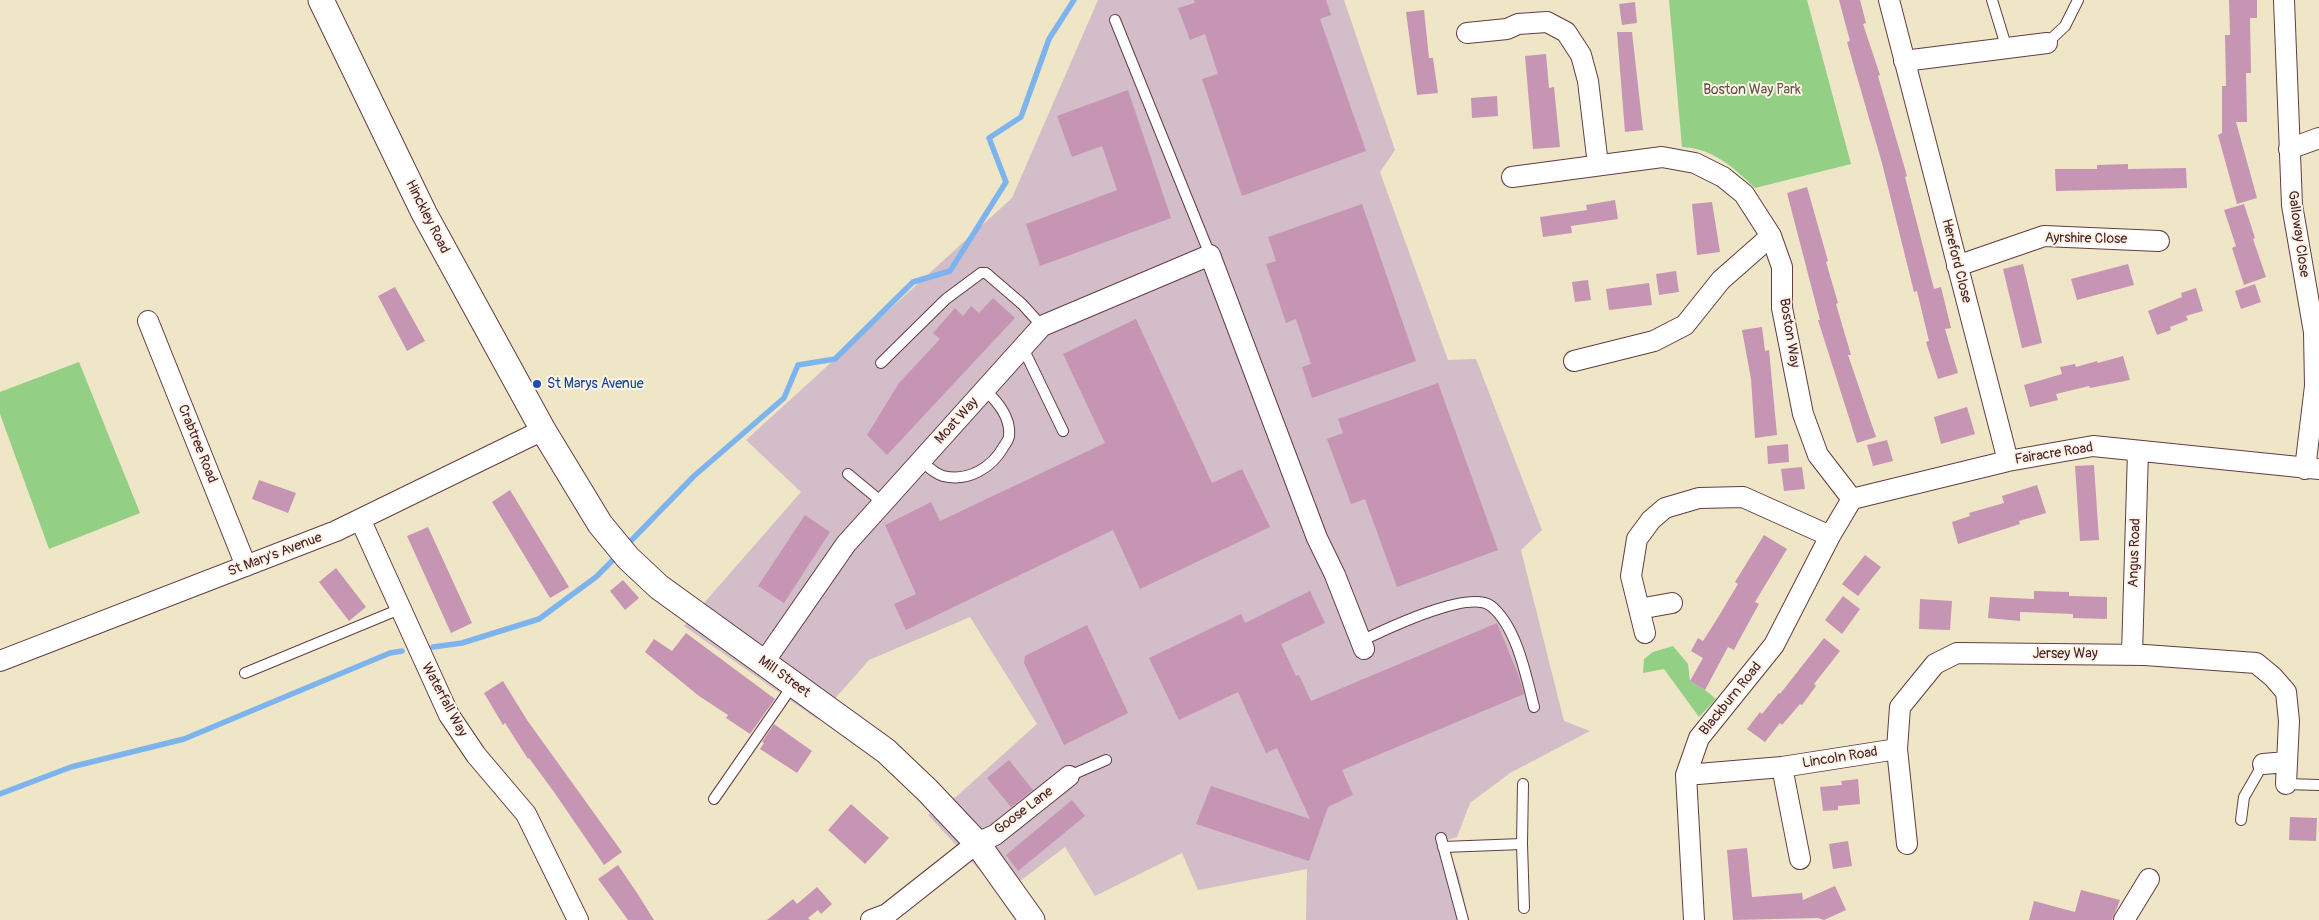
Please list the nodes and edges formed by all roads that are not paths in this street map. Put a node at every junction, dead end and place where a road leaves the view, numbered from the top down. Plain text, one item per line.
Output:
1 (321, 0) edge
2 (1889, 0) edge
3 (1992, 0) edge
4 (2078, 0) edge
5 (2284, 0) edge
6 (1115, 20) dead end
7 (1467, 33) dead end
8 (2047, 43) joint
9 (2007, 49) junction
10 (1904, 60) junction
11 (2319, 138) edge
12 (2288, 148) junction
13 (1598, 165) junction
14 (1512, 177) dead end
15 (1772, 236) junction
16 (2159, 241) dead end
17 (1210, 255) junction
18 (1957, 266) junction
19 (148, 322) dead end
20 (1042, 326) junction
21 (1023, 348) junction
22 (1574, 361) dead end
23 (881, 363) dead end
24 (985, 390) junction
25 (542, 430) junction
26 (1063, 431) dead end
27 (2138, 451) junction
28 (921, 461) junction
29 (2008, 461) junction
30 (2312, 469) edge
31 (848, 474) dead end
32 (1852, 499) junction
33 (883, 503) junction
34 (360, 519) junction
35 (1830, 536) junction
36 (246, 566) junction
37 (1672, 603) dead end
38 (400, 609) junction
39 (1639, 609) junction
40 (1645, 633) dead end
41 (1363, 645) joint
42 (2132, 654) junction
43 (2, 655) edge
44 (764, 662) junction
45 (245, 673) dead end
46 (793, 684) junction
47 (1534, 707) dead end
48 (1897, 749) junction
49 (1106, 760) dead end
50 (2287, 762) junction
51 (2263, 764) joint
52 (1782, 767) junction
53 (1686, 775) junction
54 (1070, 776) joint
55 (1523, 784) dead end
56 (2286, 784) joint
57 (2319, 786) edge
58 (714, 799) dead end
59 (2241, 820) dead end
60 (977, 843) junction
61 (1522, 844) junction
62 (1907, 844) dead end
63 (1800, 859) dead end
64 (2149, 879) dead end
65 (1524, 908) dead end
66 (882, 918) edge
67 (578, 920) edge
68 (1032, 920) edge
69 (1463, 920) edge
70 (1694, 920) edge
71 (2124, 920) edge

1 - 25 street, Hinckley Road
2 - 10 street, Hereford Close
3 - 9 lane
4 - 8 lane
5 - 12 street, Galloway Close
6 - 17 lane
7 - 13 street
8 - 9 street
9 - 10 street
10 - 18 street, Hereford Close
11 - 12 street
12 - 30 street, Galloway Close
13 - 14 street, Boston Way
13 - 15 street, Boston Way
15 - 22 street
15 - 32 street, Boston Way
16 - 18 street, Ayrshire Close
17 - 20 street, Moat Way
17 - 41 street
18 - 29 street, Hereford Close
19 - 36 street, Crabtree Road
20 - 21 street, Moat Way
20 - 23 lane
21 - 24 street, Moat Way
21 - 26 lane
24 - 28 street, Moat Way
24 - 28 lane
25 - 34 street, St Mary's Avenue
25 - 44 street, Mill Street
27 - 29 street, Fairacre Road
27 - 30 street, Fairacre Road
27 - 42 street, Angus Road
28 - 33 street, Moat Way
29 - 32 street, Fairacre Road
31 - 33 lane
32 - 35 street, Blackburn Road
33 - 44 street, Moat Way
34 - 36 street, St Mary's Avenue
34 - 38 street, Waterfall Way
35 - 39 street
35 - 53 street, Blackburn Road
36 - 43 street, St Mary's Avenue
37 - 39 street
38 - 45 lane
38 - 67 street, Waterfall Way
39 - 40 street
41 - 47 lane
42 - 48 street, Jersey Way
42 - 50 street, Jersey Way
44 - 46 street, Mill Street
46 - 58 lane
46 - 60 street, Mill Street
48 - 52 street, Lincoln Road
48 - 62 street, Jersey Way
49 - 54 lane
50 - 51 street
50 - 56 street, Jersey Way
51 - 59 lane
52 - 53 street, Lincoln Road
52 - 63 street, Lincoln Road
53 - 70 street, Blackburn Road
54 - 60 street, Goose Lane
55 - 61 lane
56 - 57 lane
60 - 66 street, Goose Lane
60 - 68 street, Mill Street
61 - 65 lane
61 - 69 lane
64 - 71 street

